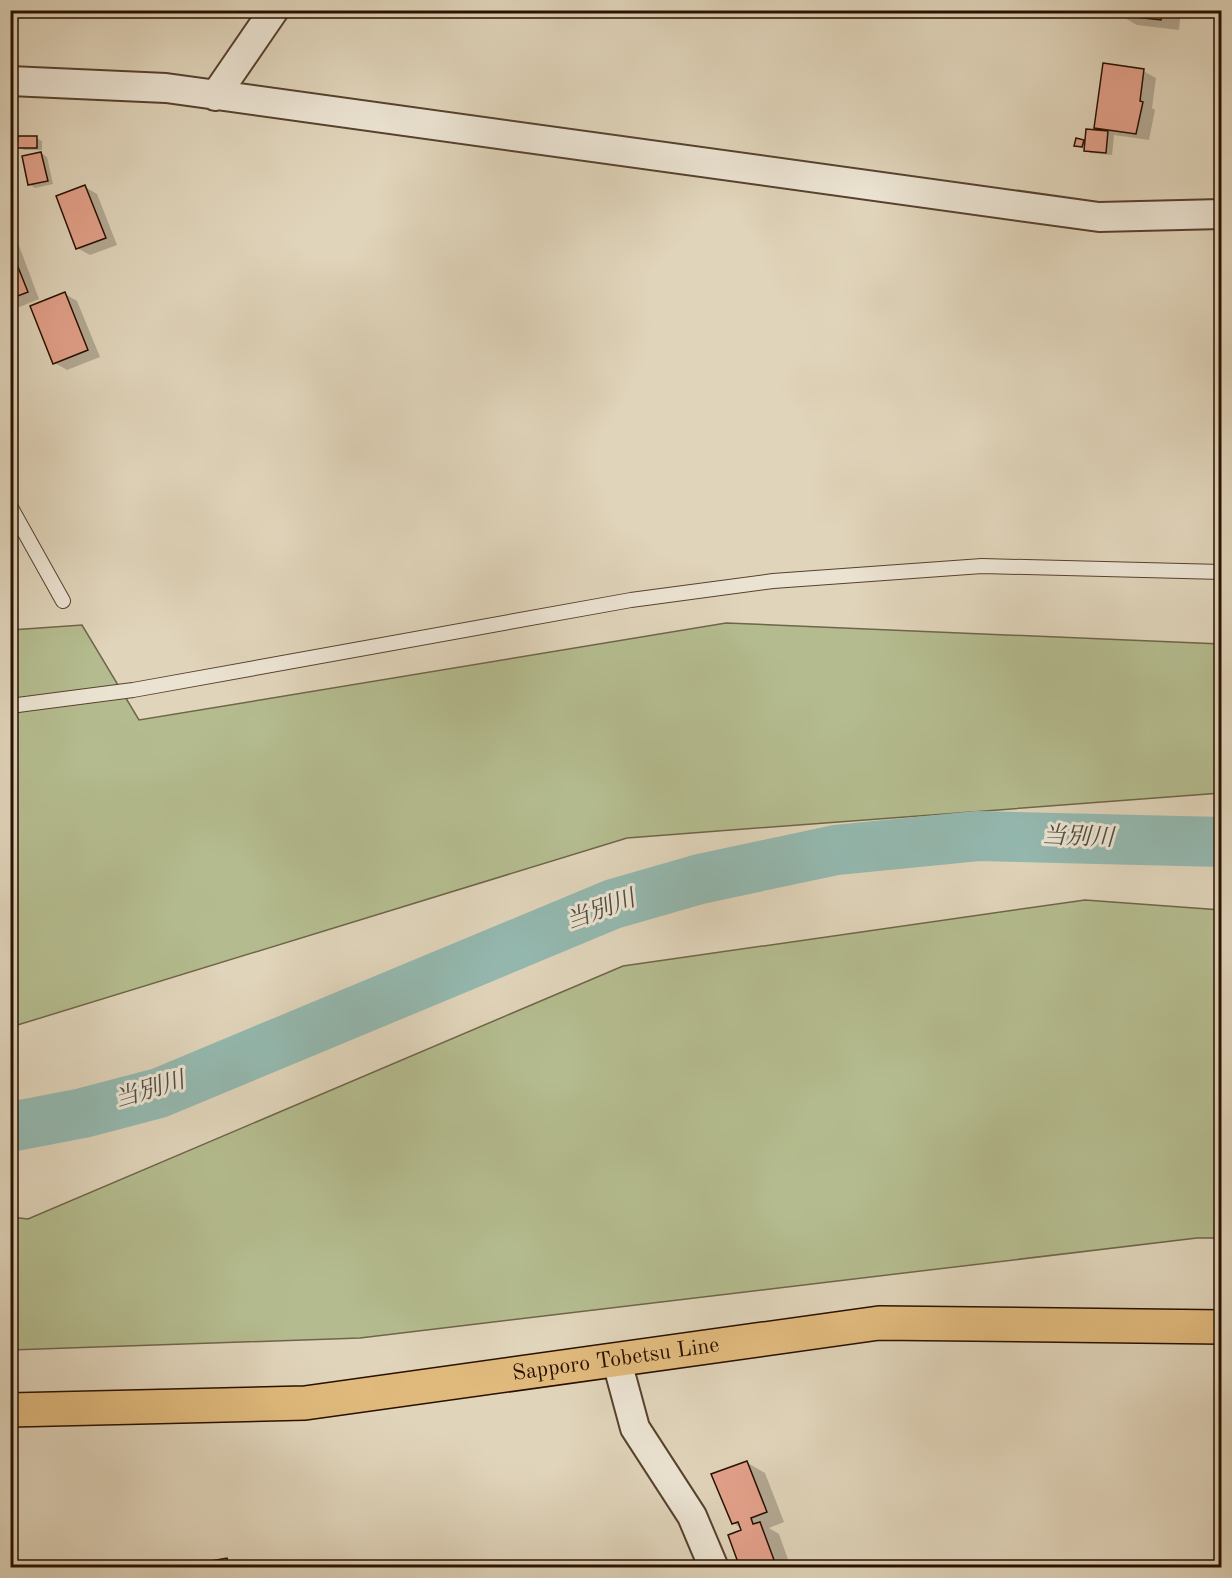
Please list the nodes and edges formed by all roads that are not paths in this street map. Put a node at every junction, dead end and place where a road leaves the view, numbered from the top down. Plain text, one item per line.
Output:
1 (274, 10) edge
2 (10, 81) edge
3 (215, 96) junction
4 (1221, 214) edge
5 (10, 506) edge
6 (1221, 572) edge
7 (63, 601) dead end
8 (10, 706) edge
9 (1221, 1327) edge
10 (616, 1358) junction
11 (10, 1410) edge
12 (714, 1568) edge

1 - 3 street
2 - 3 street
3 - 4 street
5 - 7 lane
6 - 8 lane
9 - 10 main road, Sapporo Tobetsu Line
10 - 11 main road, Sapporo Tobetsu Line
10 - 12 street

